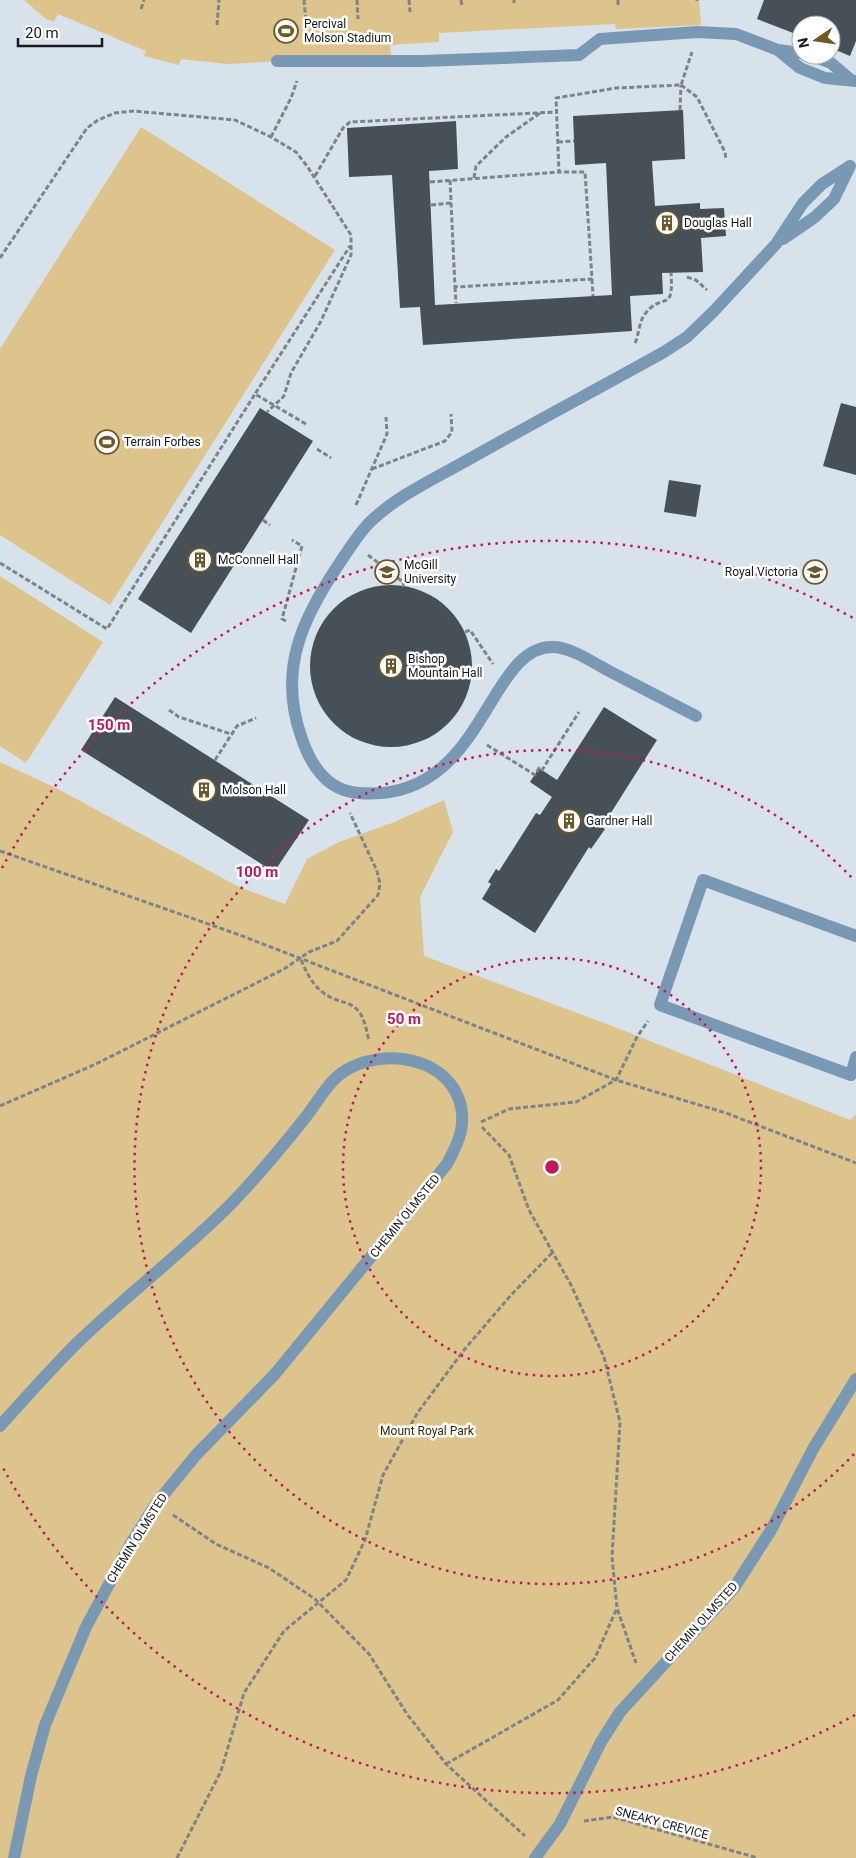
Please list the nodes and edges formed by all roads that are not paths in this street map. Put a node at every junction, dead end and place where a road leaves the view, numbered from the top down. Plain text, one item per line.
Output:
1 (778, 50) junction
2 (791, 52) edge
3 (277, 61) dead end
4 (835, 65) edge
5 (854, 80) edge
6 (853, 167) edge
7 (776, 244) junction
8 (696, 716) dead end
9 (856, 936) edge
10 (856, 1057) edge
11 (856, 1379) edge
12 (0, 1426) edge
13 (538, 1854) edge
14 (14, 1858) edge

1 - 2 street
1 - 3 street
1 - 5 street
4 - 5 street
6 - 7 street
6 - 7 street
7 - 8 street
9 - 10 street
11 - 13 street, CHEMIN OLMSTED
12 - 14 street, CHEMIN OLMSTED

